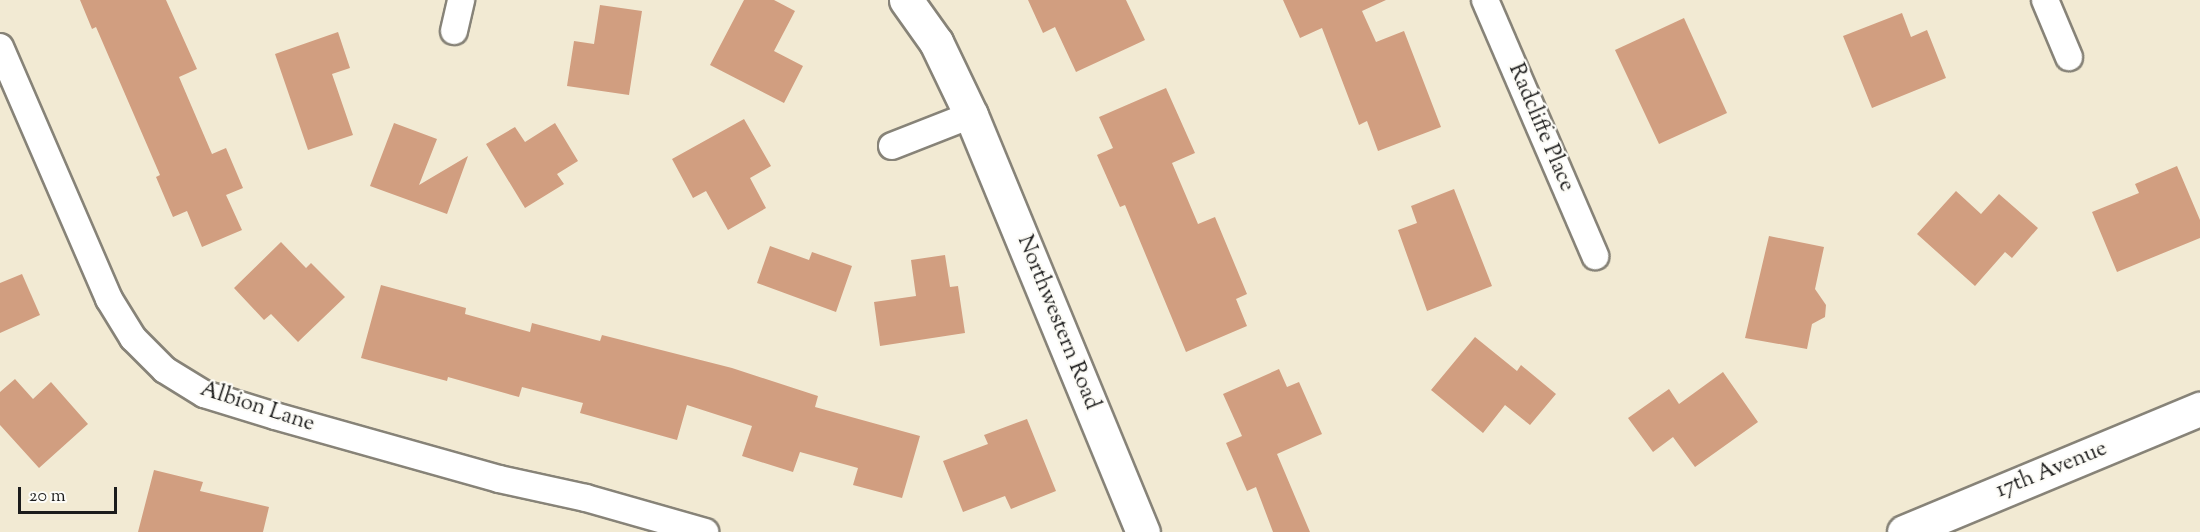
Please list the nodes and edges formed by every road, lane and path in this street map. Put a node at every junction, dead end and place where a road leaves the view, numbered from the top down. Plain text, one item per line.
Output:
1 (461, 0) edge
2 (906, 0) edge
3 (1485, 0) edge
4 (2045, 0) edge
5 (454, 31) dead end
6 (0, 47) edge
7 (2069, 57) dead end
8 (971, 115) junction
9 (892, 147) dead end
10 (1595, 256) dead end
11 (2200, 410) edge
12 (705, 532) edge
13 (1143, 532) edge
14 (1904, 532) edge

1 - 5 street
2 - 8 street, Northwestern Road
3 - 10 street, Radcliffe Place
4 - 7 street
6 - 12 street, Albion Lane
8 - 9 street
8 - 13 street, Northwestern Road
11 - 14 street, 17th Avenue

